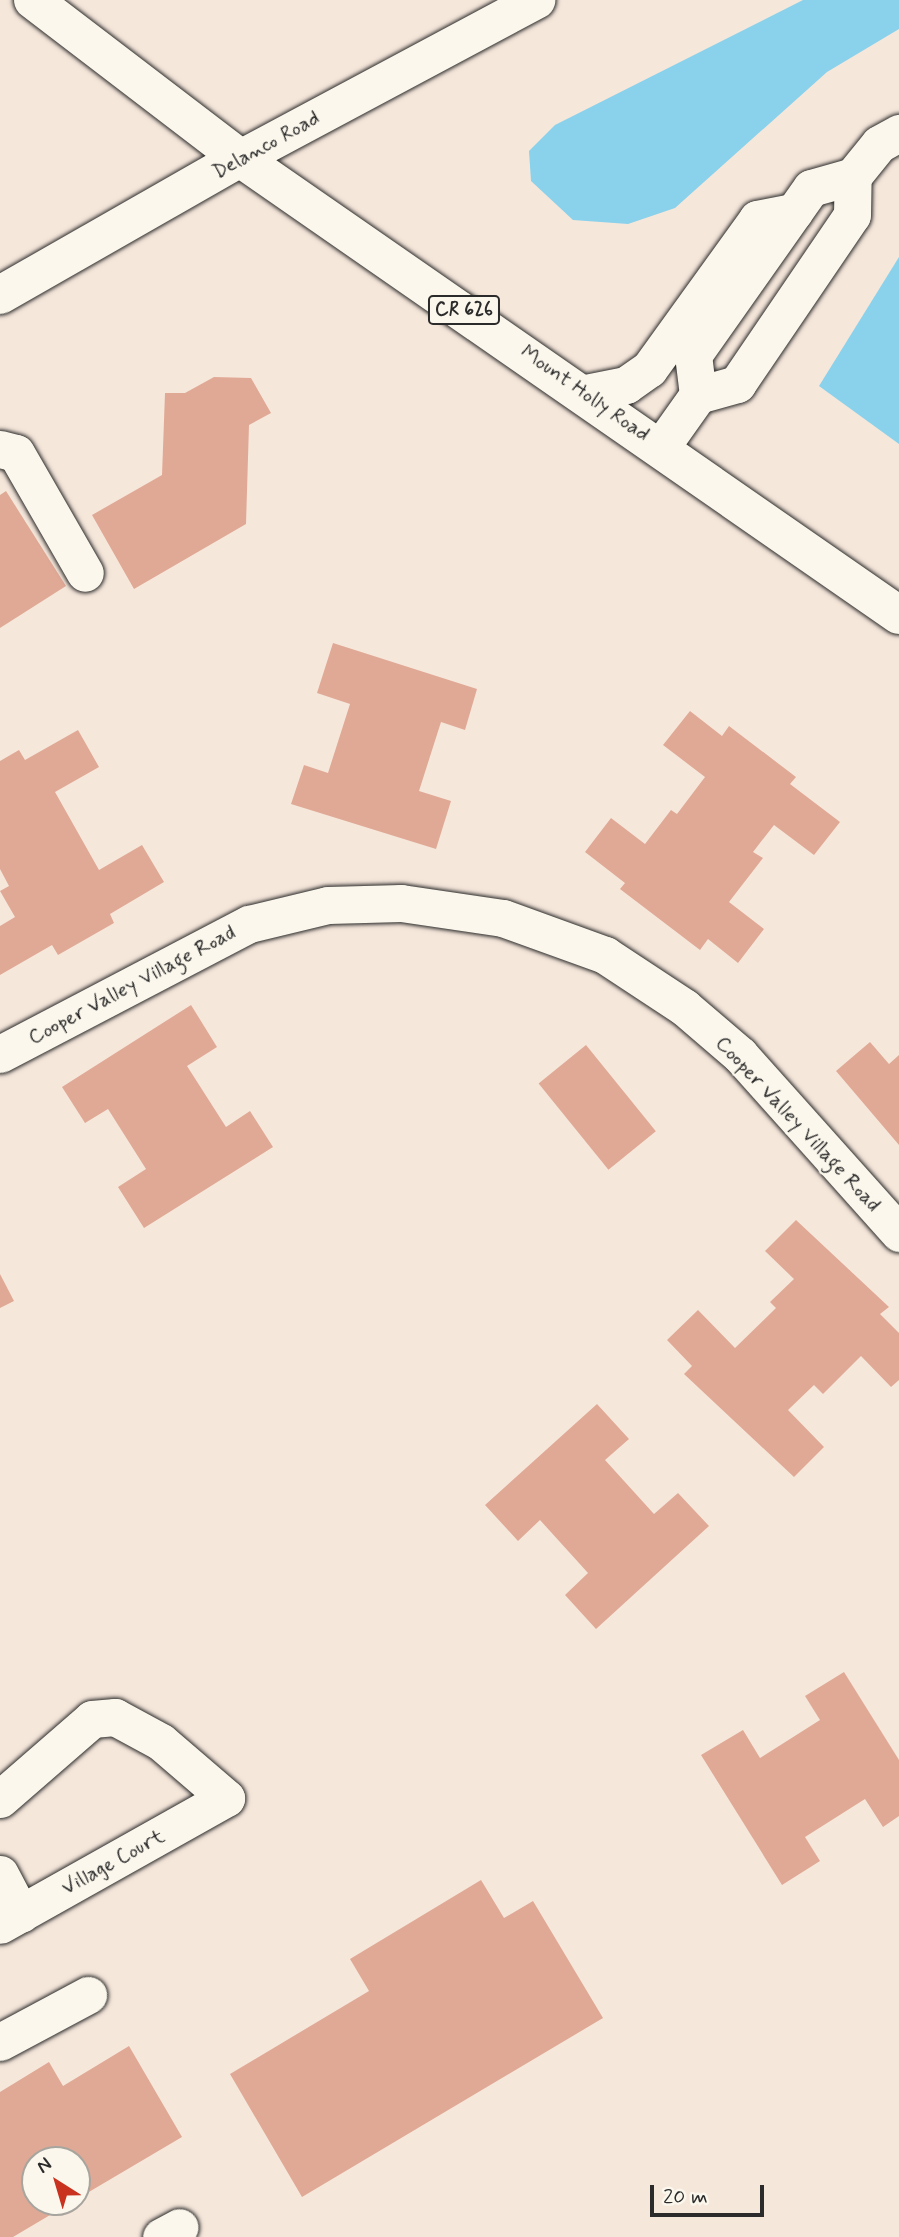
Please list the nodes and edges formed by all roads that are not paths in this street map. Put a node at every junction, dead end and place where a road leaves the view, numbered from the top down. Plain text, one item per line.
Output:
1 (33, 0) edge
2 (536, 0) edge
3 (899, 133) edge
4 (240, 158) junction
5 (853, 176) junction
6 (794, 212) junction
7 (0, 295) edge
8 (586, 393) junction
9 (698, 395) junction
10 (662, 447) junction
11 (0, 449) edge
12 (85, 573) dead end
13 (899, 615) edge
14 (0, 1054) edge
15 (899, 1233) edge
16 (0, 1799) edge
17 (0, 1874) edge
18 (10, 1919) edge
19 (88, 1995) dead end
20 (0, 2042) edge

1 - 4 main road, Mount Holly Road / CR 626
2 - 4 street, Delanco Road
3 - 5 street
4 - 7 main road, Delanco Road
4 - 8 main road, Mount Holly Road / CR 626
5 - 6 street
5 - 9 street
6 - 8 street
6 - 9 street
8 - 10 main road, Mount Holly Road / CR 626
9 - 10 street
10 - 13 main road, Mount Holly Road / CR 626
11 - 12 street
14 - 15 street, Cooper Valley Village Road
16 - 18 street, Village Court
17 - 18 street
19 - 20 street

